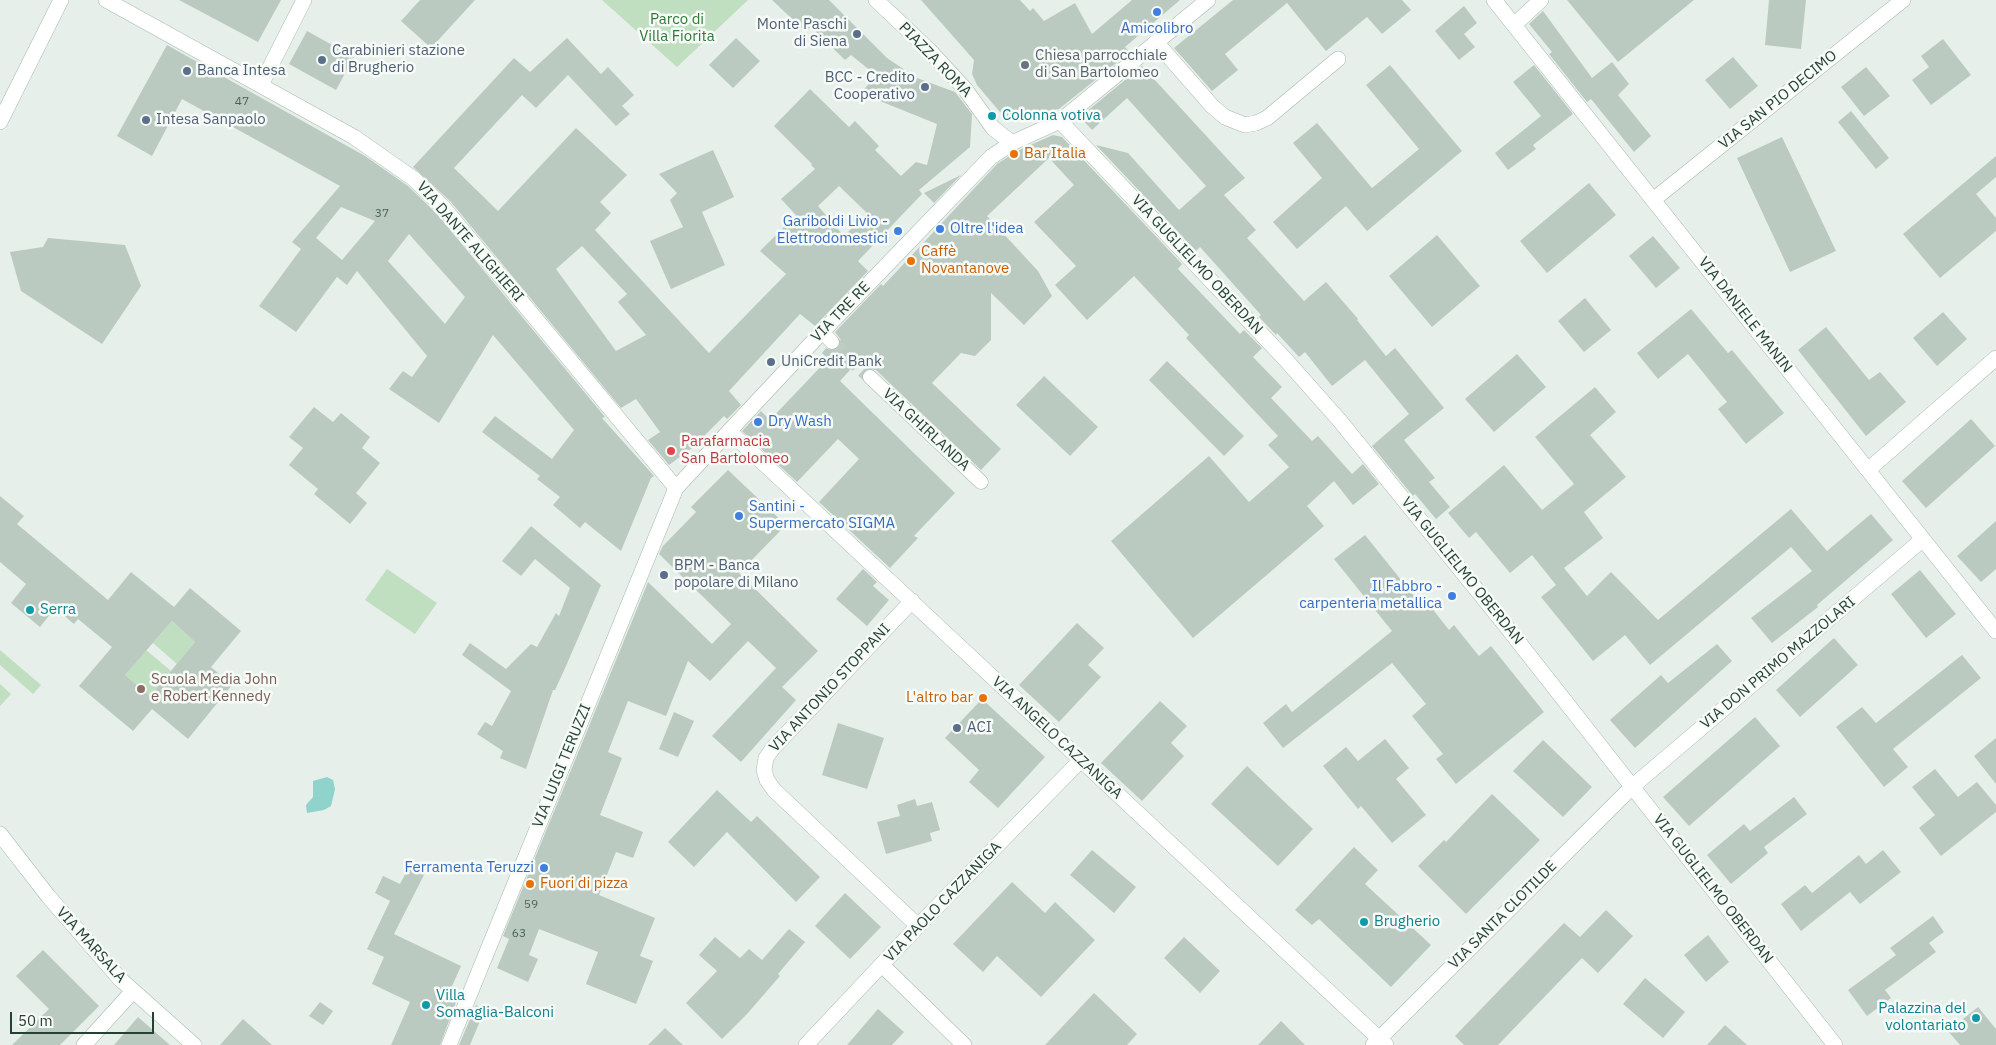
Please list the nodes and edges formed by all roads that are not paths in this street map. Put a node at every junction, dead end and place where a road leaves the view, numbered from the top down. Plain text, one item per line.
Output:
1 (61, 0) edge
2 (106, 0) edge
3 (304, 0) edge
4 (876, 0) edge
5 (1208, 0) edge
6 (1494, 0) edge
7 (1542, 0) edge
8 (1903, 0) edge
9 (1514, 25) junction
10 (1156, 42) junction
11 (1338, 59) dead end
12 (261, 85) junction
13 (1060, 121) junction
14 (0, 122) edge
15 (1012, 143) junction
16 (1653, 200) junction
17 (1996, 358) edge
18 (870, 377) tunnel mouth
19 (729, 431) junction
20 (1868, 470) junction
21 (981, 482) dead end
22 (676, 488) junction
23 (1923, 539) junction
24 (912, 601) junction
25 (1996, 630) edge
26 (1081, 760) junction
27 (1633, 786) junction
28 (0, 834) edge
29 (918, 926) junction
30 (882, 965) junction
31 (133, 991) junction
32 (1379, 1043) edge
33 (84, 1045) edge
34 (194, 1045) edge
35 (449, 1045) edge
36 (806, 1045) edge
37 (964, 1045) edge
38 (1835, 1045) edge

1 - 14 street
2 - 12 street, VIA DANTE ALIGHIERI
3 - 12 street
4 - 15 street, PIAZZA ROMA
5 - 10 street, VIA TRE RE
6 - 9 street, VIA DANIELE MANIN
7 - 9 street
8 - 16 street, VIA SAN PIO DECIMO
9 - 16 street, VIA DANIELE MANIN
10 - 11 street
10 - 13 street, VIA TRE RE
12 - 22 street, VIA DANTE ALIGHIERI
13 - 15 street, VIA TRE RE
13 - 27 street, VIA GUGLIELMO OBERDAN
15 - 19 street, VIA TRE RE
16 - 20 street, VIA DANIELE MANIN
17 - 20 street
18 - 21 street, VIA GHIRLANDA
19 - 22 street, VIA TRE RE
19 - 24 street, VIA ANGELO CAZZANIGA
20 - 23 street, VIA DANIELE MANIN
22 - 35 street, VIA LUIGI TERUZZI
23 - 25 street, VIA DANIELE MANIN
23 - 27 street, VIA DON PRIMO MAZZOLARI
24 - 26 street, VIA ANGELO CAZZANIGA
24 - 29 street, VIA ANTONIO STOPPANI
26 - 29 street, VIA PAOLO CAZZANIGA
26 - 32 street, VIA ANGELO CAZZANIGA
27 - 32 street, VIA SANTA CLOTILDE
27 - 38 street, VIA GUGLIELMO OBERDAN
28 - 31 street, VIA MARSALA
29 - 30 street, VIA PAOLO CAZZANIGA
30 - 36 street, VIA PAOLO CAZZANIGA
30 - 37 street
31 - 33 street
31 - 34 street, VIA MARSALA

